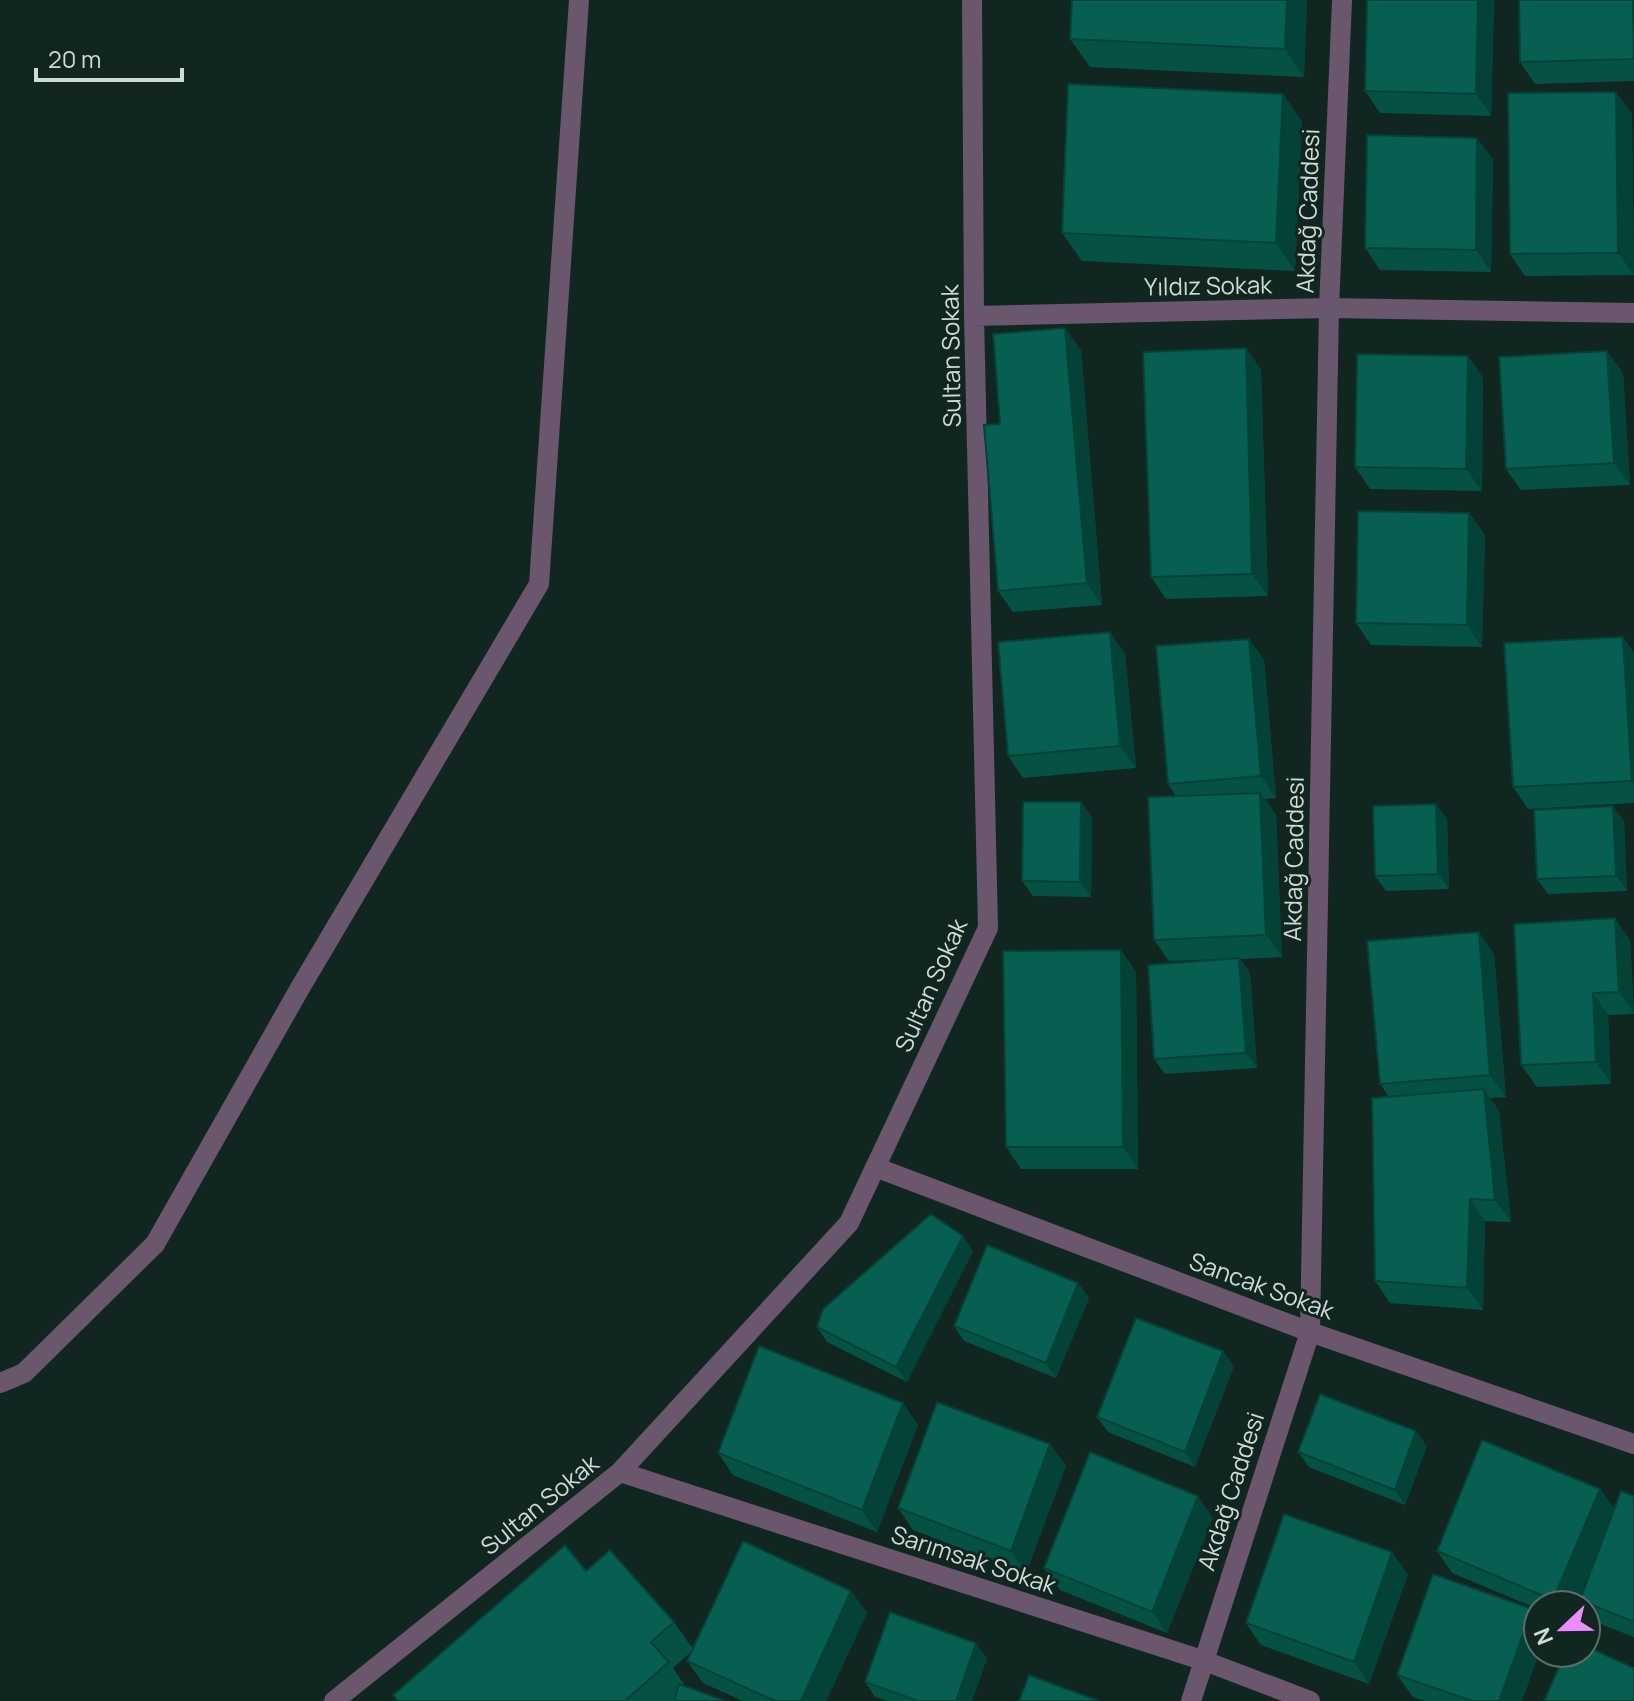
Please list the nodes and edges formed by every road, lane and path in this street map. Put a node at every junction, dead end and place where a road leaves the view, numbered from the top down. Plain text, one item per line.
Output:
1 (579, 0) edge
2 (972, 0) edge
3 (1342, 0) edge
4 (1329, 308) junction
5 (1634, 313) edge
6 (974, 316) junction
7 (875, 1167) junction
8 (1310, 1332) junction
9 (0, 1383) edge
10 (1634, 1444) edge
11 (620, 1472) junction
12 (1202, 1660) junction
13 (334, 1701) edge
14 (1191, 1701) edge
15 (1310, 1701) edge

1 - 9 street
2 - 6 street, Sultan Sokak
3 - 4 street, Akdağ Caddesi
4 - 5 street, Yıldız Sokak
4 - 6 street, Yıldız Sokak
4 - 8 street, Akdağ Caddesi
6 - 7 street, Sultan Sokak
7 - 8 street, Sancak Sokak
7 - 11 street, Sultan Sokak
8 - 10 street, Sancak Sokak
8 - 12 street, Akdağ Caddesi
11 - 12 street, Sarımsak Sokak
11 - 13 street, Sultan Sokak
12 - 14 street, Akdağ Caddesi
12 - 15 street, Sarımsak Sokak

